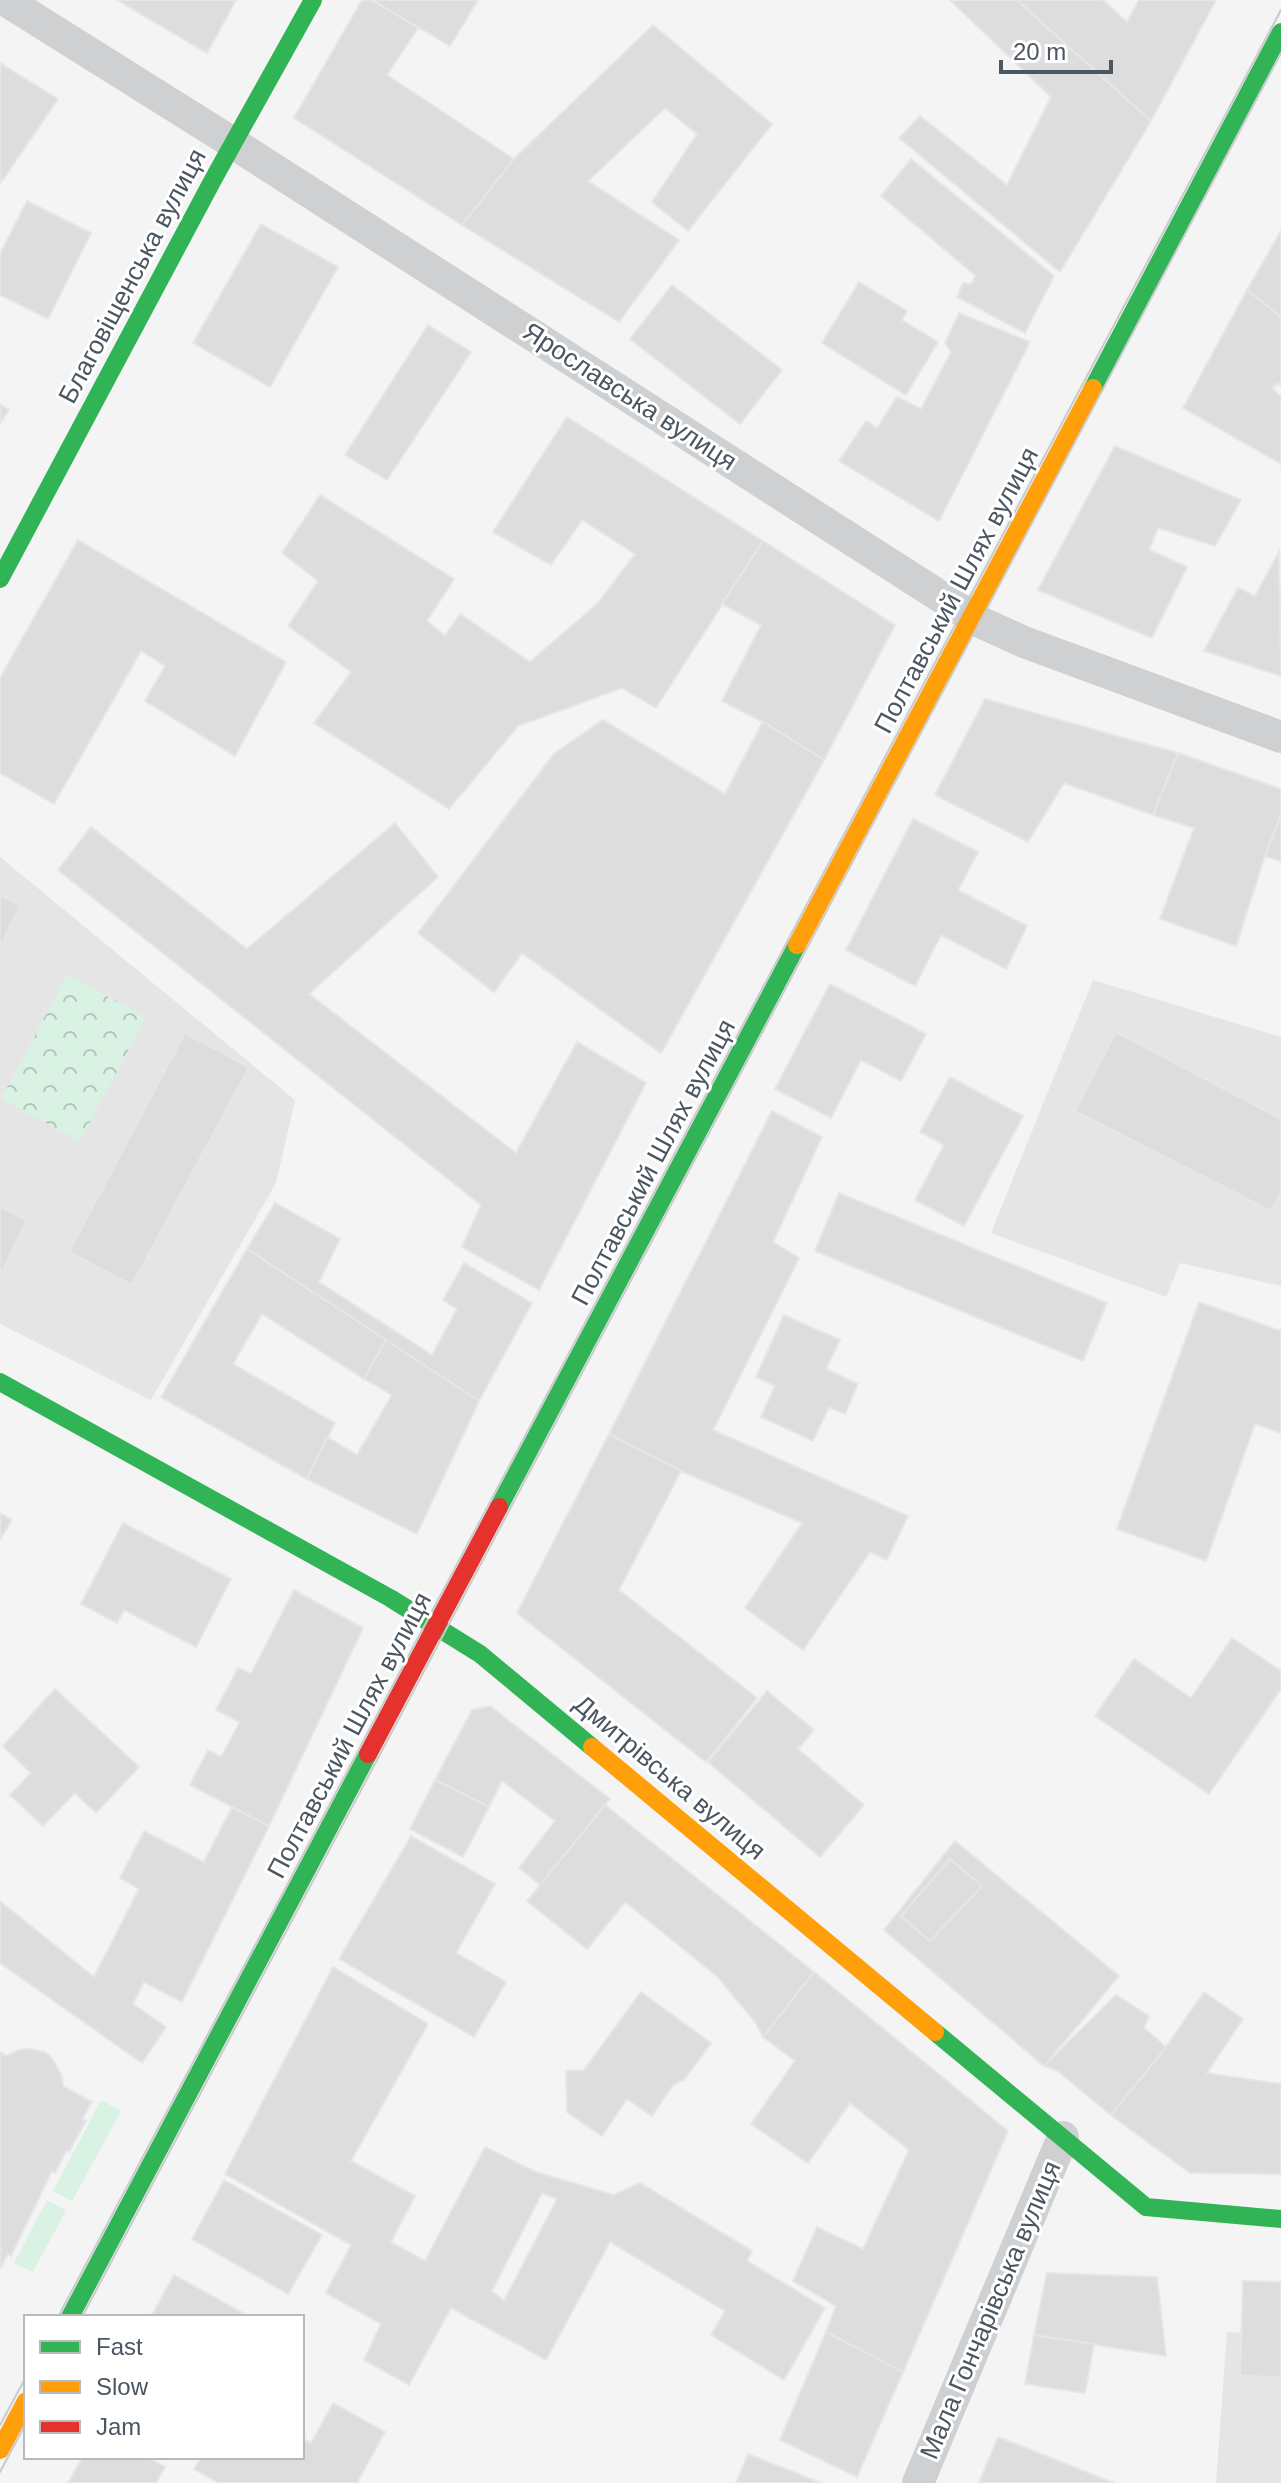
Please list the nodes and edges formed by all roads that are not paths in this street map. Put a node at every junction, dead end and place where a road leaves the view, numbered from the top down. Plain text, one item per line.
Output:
1 (5, 0) edge
2 (313, 0) edge
3 (1281, 32) edge
4 (233, 143) junction
5 (0, 579) edge
6 (971, 616) junction
7 (1281, 737) edge
8 (0, 1382) edge
9 (437, 1625) junction
10 (1063, 2137) junction
11 (1281, 2219) edge
12 (71, 2315) edge
13 (24, 2405) edge
14 (0, 2450) edge
15 (918, 2483) edge

1 - 4 street, Ярославська вулиця
2 - 4 main road, Благовіщенська вулиця
3 - 6 main road, Полтавський Шлях вулиця
4 - 5 main road, Благовіщенська вулиця
4 - 6 street, Ярославська вулиця
6 - 7 street, Ярославська вулиця
6 - 9 main road, Полтавський Шлях вулиця
8 - 9 main road, Дмитрівська вулиця
9 - 10 main road, Дмитрівська вулиця
9 - 12 main road, Полтавський Шлях вулиця
10 - 11 main road, Дмитрівська вулиця
10 - 15 street, Мала Гончарівська вулиця
13 - 14 main road

